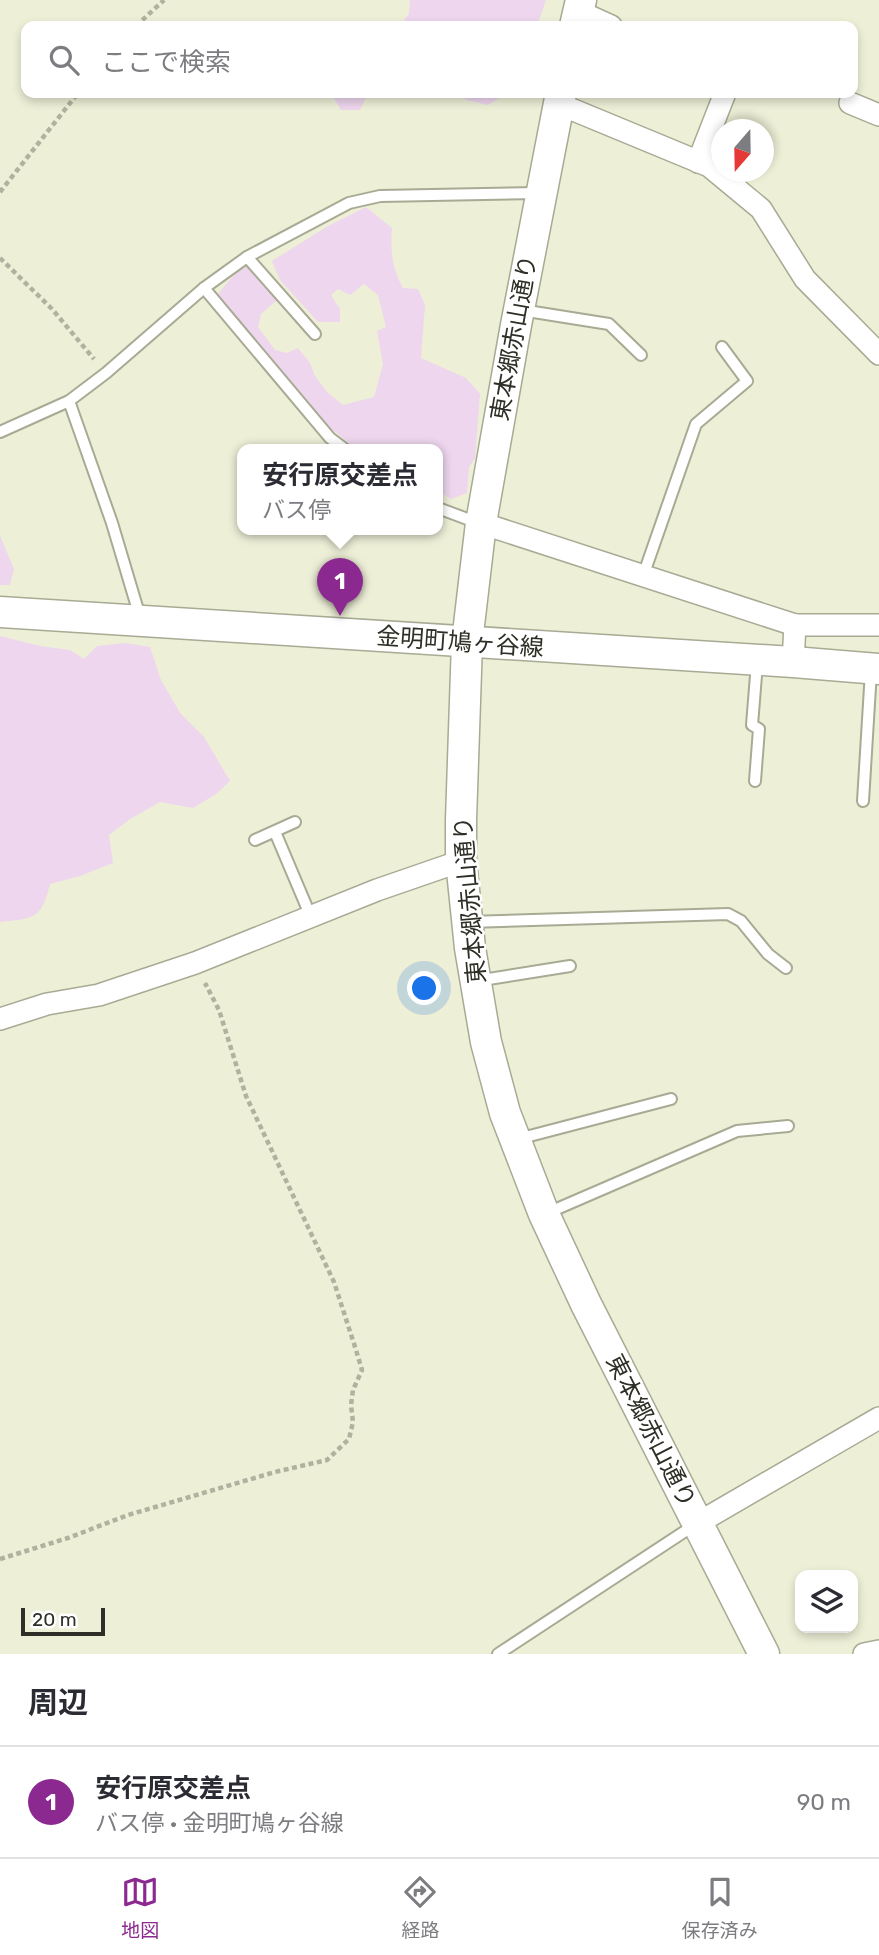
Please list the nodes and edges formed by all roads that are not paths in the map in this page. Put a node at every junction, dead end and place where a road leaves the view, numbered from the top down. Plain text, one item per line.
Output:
1 (578, 12) edge
2 (599, 21) edge
3 (723, 98) edge
4 (560, 99) edge
5 (850, 103) dead end
6 (879, 115) edge
7 (698, 162) junction
8 (542, 193) junction
9 (247, 257) junction
10 (204, 288) junction
11 (519, 310) junction
12 (315, 334) dead end
13 (722, 347) dead end
14 (879, 354) edge
15 (641, 355) dead end
16 (69, 401) junction
17 (0, 432) edge
18 (338, 444) edge
19 (443, 510) edge
20 (481, 523) junction
21 (643, 576) junction
22 (0, 612) edge
23 (141, 621) junction
24 (794, 625) junction
25 (879, 625) edge
26 (467, 642) junction
27 (758, 660) junction
28 (793, 662) junction
29 (875, 669) edge
30 (755, 781) dead end
31 (863, 801) dead end
32 (295, 822) dead end
33 (275, 832) junction
34 (254, 840) dead end
35 (461, 861) junction
36 (312, 917) junction
37 (467, 922) junction
38 (570, 966) dead end
39 (786, 968) dead end
40 (475, 981) junction
41 (0, 1019) edge
42 (671, 1099) dead end
43 (788, 1126) dead end
44 (516, 1139) junction
45 (544, 1214) junction
46 (879, 1418) edge
47 (698, 1523) junction
48 (879, 1651) edge
49 (498, 1654) edge
50 (764, 1654) edge
51 (864, 1654) edge

1 - 2 street
3 - 7 street
4 - 7 street
4 - 8 street, 東本郷赤山通り
5 - 6 street
7 - 14 street
8 - 9 lane
8 - 11 street, 東本郷赤山通り
9 - 10 lane
9 - 12 lane
10 - 16 lane
10 - 18 lane
11 - 15 lane
11 - 20 street, 東本郷赤山通り
13 - 21 lane
16 - 17 lane
16 - 23 lane
19 - 20 lane
20 - 21 street
20 - 26 street, 東本郷赤山通り
21 - 24 street
22 - 23 street, 金明町鳩ヶ谷線
23 - 26 street, 金明町鳩ヶ谷線
24 - 25 street
24 - 28 street
26 - 27 street, 金明町鳩ヶ谷線
26 - 35 street, 東本郷赤山通り
27 - 28 street, 金明町鳩ヶ谷線
27 - 30 lane
28 - 29 street, 金明町鳩ヶ谷線
29 - 31 lane
32 - 33 lane
33 - 34 lane
33 - 36 lane
35 - 36 street
35 - 37 street, 東本郷赤山通り
36 - 41 street
37 - 39 lane
37 - 40 street, 東本郷赤山通り
38 - 40 lane
40 - 44 street, 東本郷赤山通り
42 - 44 lane
43 - 45 lane
44 - 45 street, 東本郷赤山通り
45 - 47 street, 東本郷赤山通り
46 - 47 street
47 - 49 lane
47 - 50 street, 東本郷赤山通り
48 - 51 street

